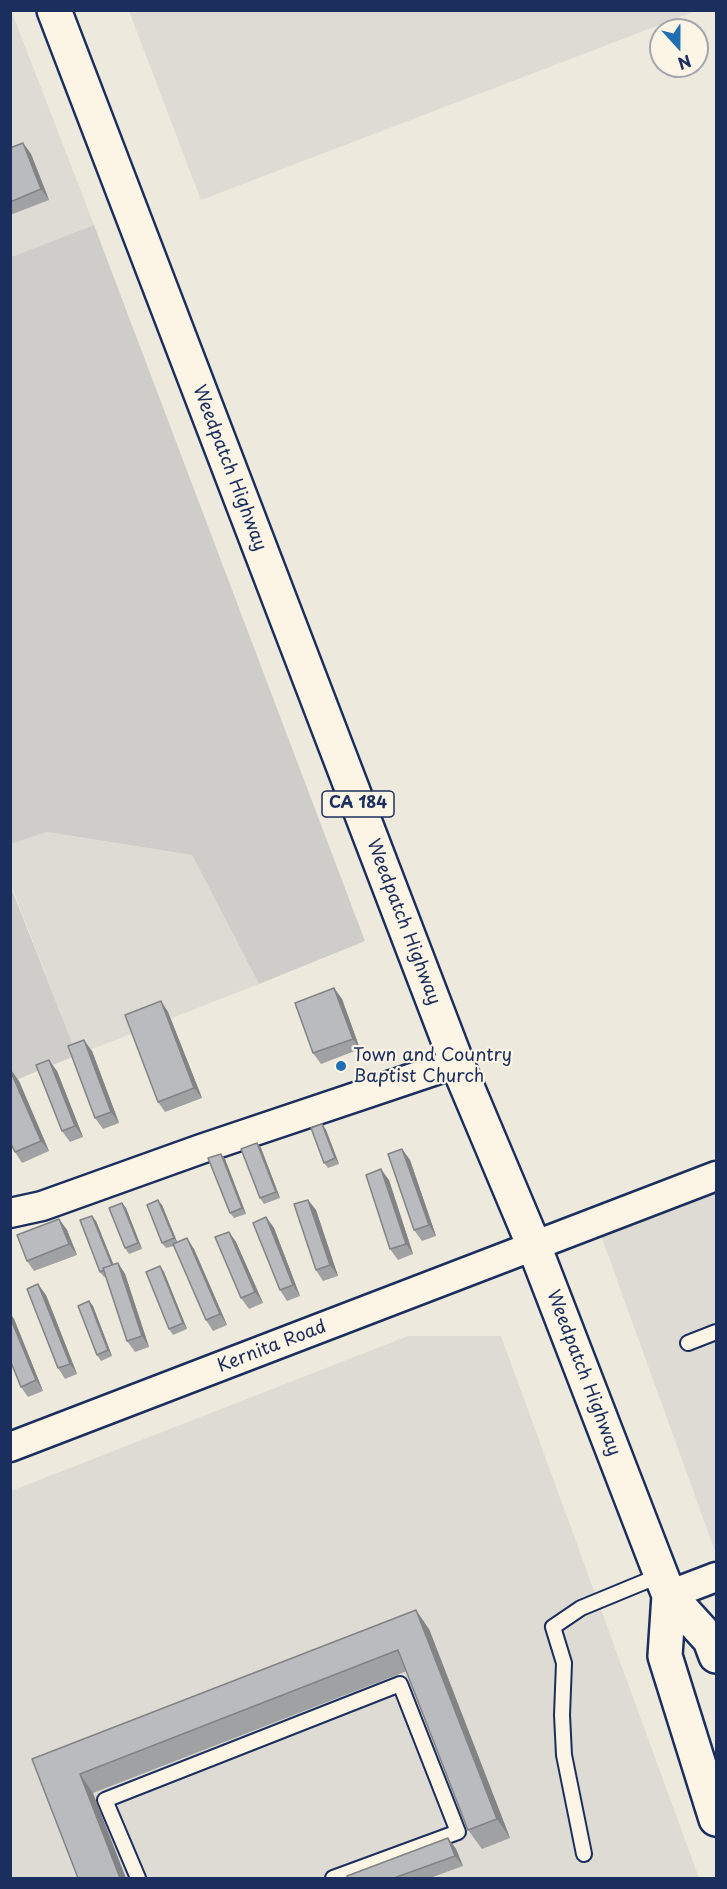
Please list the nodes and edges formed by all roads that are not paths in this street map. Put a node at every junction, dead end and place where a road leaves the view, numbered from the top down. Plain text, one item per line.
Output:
1 (54, 10) edge
2 (457, 1063) junction
3 (717, 1176) edge
4 (10, 1213) edge
5 (534, 1246) junction
6 (717, 1332) edge
7 (688, 1343) dead end
8 (10, 1447) edge
9 (717, 1577) edge
10 (665, 1585) junction
11 (717, 1656) edge
12 (717, 1819) edge
13 (584, 1854) dead end
14 (138, 1878) edge
15 (333, 1878) edge

1 - 2 main road, Weedpatch Highway / CA 184
2 - 4 street
2 - 5 main road, Weedpatch Highway / CA 184
3 - 5 street, Kernita Road
5 - 8 street, Kernita Road
5 - 10 main road, Weedpatch Highway / CA 184
6 - 7 lane
9 - 10 street
10 - 11 main road, Weedpatch Highway / CA 184
10 - 12 main road, Weedpatch Highway / CA 184
10 - 13 lane
14 - 15 lane

